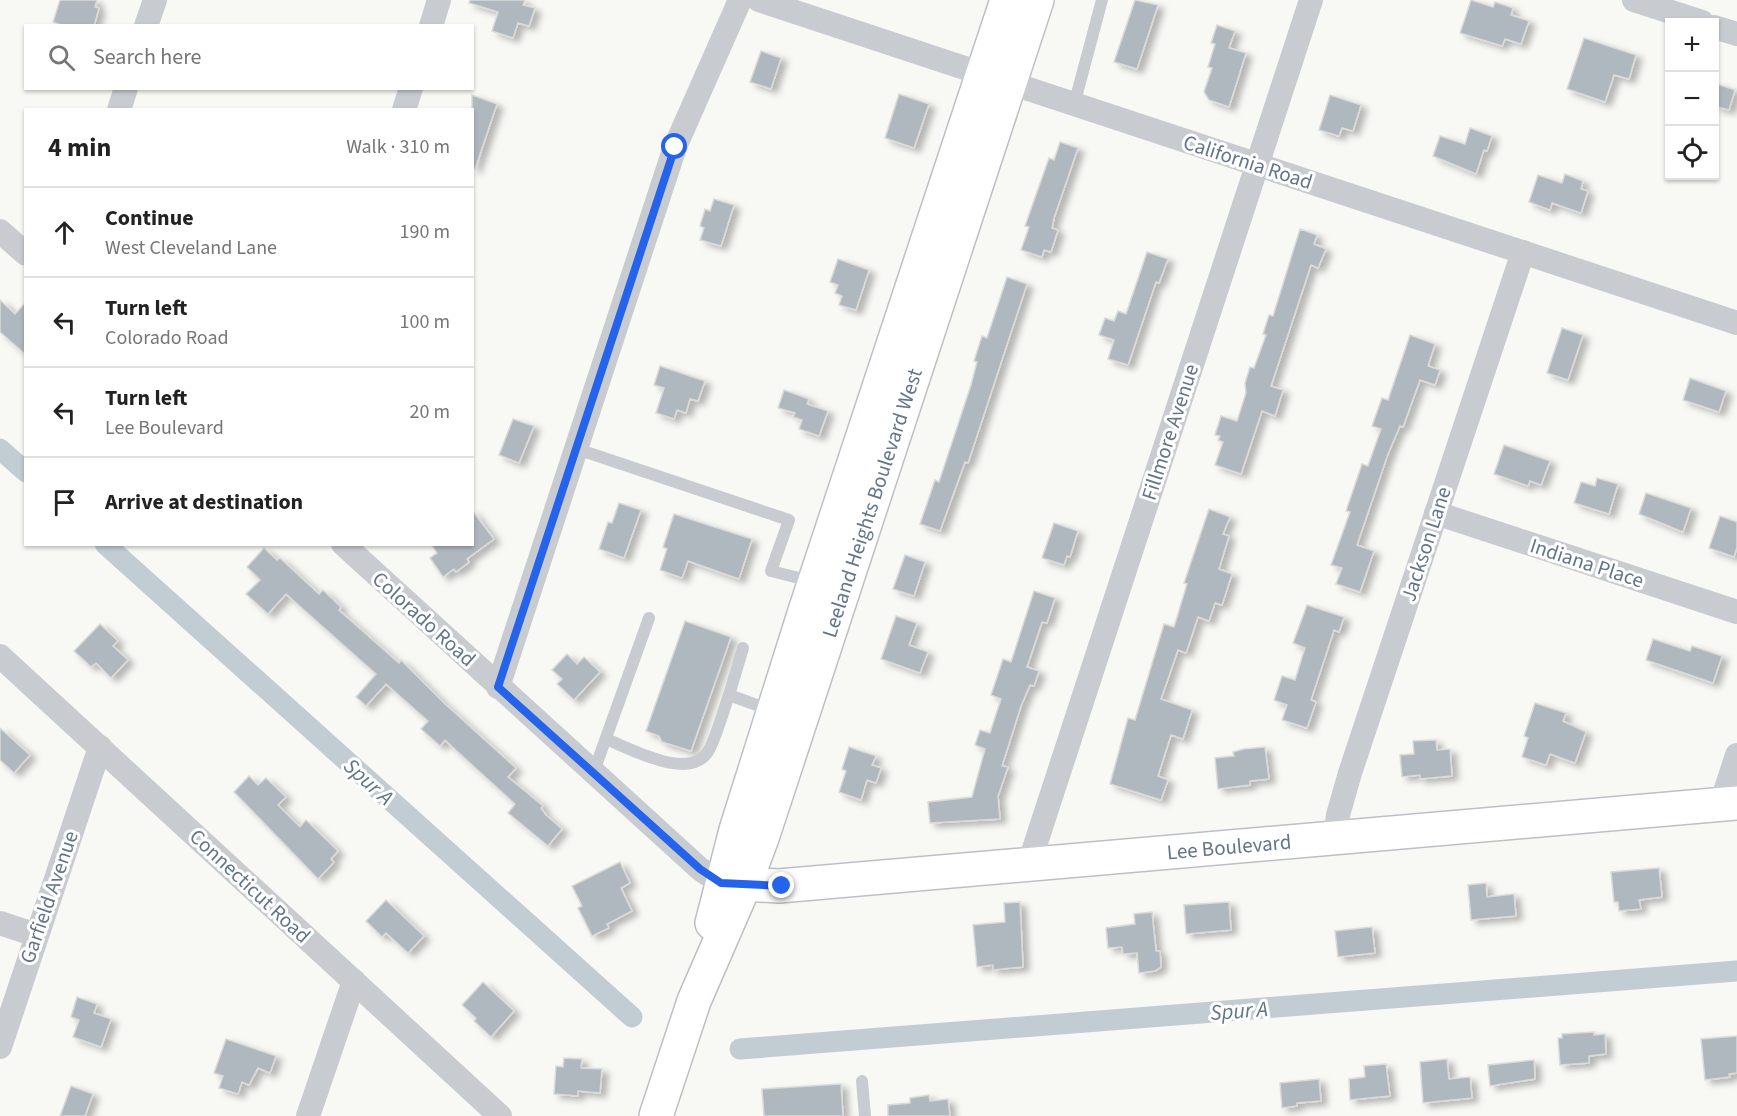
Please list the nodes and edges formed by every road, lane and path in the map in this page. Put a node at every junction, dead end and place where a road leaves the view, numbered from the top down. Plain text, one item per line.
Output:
1 (155, 0) edge
2 (439, 0) edge
3 (740, 0) edge
4 (759, 0) edge
5 (1007, 0) edge
6 (1037, 0) edge
7 (1102, 0) edge
8 (1311, 0) edge
9 (1634, 0) edge
10 (1690, 18) edge
11 (147, 24) edge
12 (432, 24) edge
13 (1719, 29) edge
14 (1737, 34) edge
15 (997, 79) junction
16 (125, 90) edge
17 (410, 90) edge
18 (1074, 105) junction
19 (120, 108) edge
20 (405, 108) edge
21 (1257, 165) junction
22 (0, 231) edge
23 (24, 252) edge
24 (1523, 252) junction
25 (1737, 323) edge
26 (577, 449) junction
27 (1436, 513) junction
28 (345, 546) edge
29 (815, 582) junction
30 (1737, 612) edge
31 (649, 618) dead end
32 (743, 648) dead end
33 (0, 656) edge
34 (498, 687) junction
35 (729, 695) junction
36 (774, 711) junction
37 (606, 739) junction
38 (100, 747) junction
39 (1737, 755) edge
40 (593, 774) junction
41 (1729, 804) edge
42 (1335, 837) junction
43 (1029, 864) junction
44 (733, 884) junction
45 (0, 923) edge
46 (36, 935) junction
47 (354, 981) junction
48 (0, 1047) edge
49 (862, 1081) dead end
50 (308, 1116) edge
51 (500, 1116) edge
52 (656, 1116) edge
53 (865, 1116) edge

1 - 11 street
2 - 12 street
3 - 26 street
4 - 15 street, California Road
5 - 15 main road, Leeland Heights Boulevard West
6 - 15 main road, Leeland Heights Boulevard West
7 - 18 lane
8 - 21 street, Fillmore Avenue
9 - 10 street
13 - 14 street
15 - 18 street, California Road
15 - 29 main road, Leeland Heights Boulevard West
15 - 44 main road, Leeland Heights Boulevard West
16 - 19 street
17 - 20 street
18 - 21 street, California Road
21 - 24 street, California Road
21 - 43 street, Fillmore Avenue
22 - 23 street
24 - 25 street, California Road
24 - 27 street, Jackson Lane
26 - 29 lane
26 - 34 street
27 - 30 street, Indiana Place
27 - 42 street, Jackson Lane
28 - 34 street, Colorado Road
29 - 36 main road, Leeland Heights Boulevard West
31 - 37 lane
32 - 35 lane
33 - 38 street, Connecticut Road
34 - 40 street, Colorado Road
35 - 36 lane
35 - 37 lane
36 - 44 main road, Leeland Heights Boulevard West
37 - 40 lane
38 - 46 street, Garfield Avenue
38 - 47 street, Connecticut Road
39 - 41 street
40 - 44 street, Colorado Road
41 - 42 main road, Lee Boulevard
42 - 43 main road, Lee Boulevard
43 - 44 main road, Lee Boulevard
44 - 52 main road, Leeland Heights Boulevard West
45 - 46 street
46 - 48 street, Garfield Avenue
47 - 50 street
47 - 51 street, Connecticut Road
49 - 53 lane

